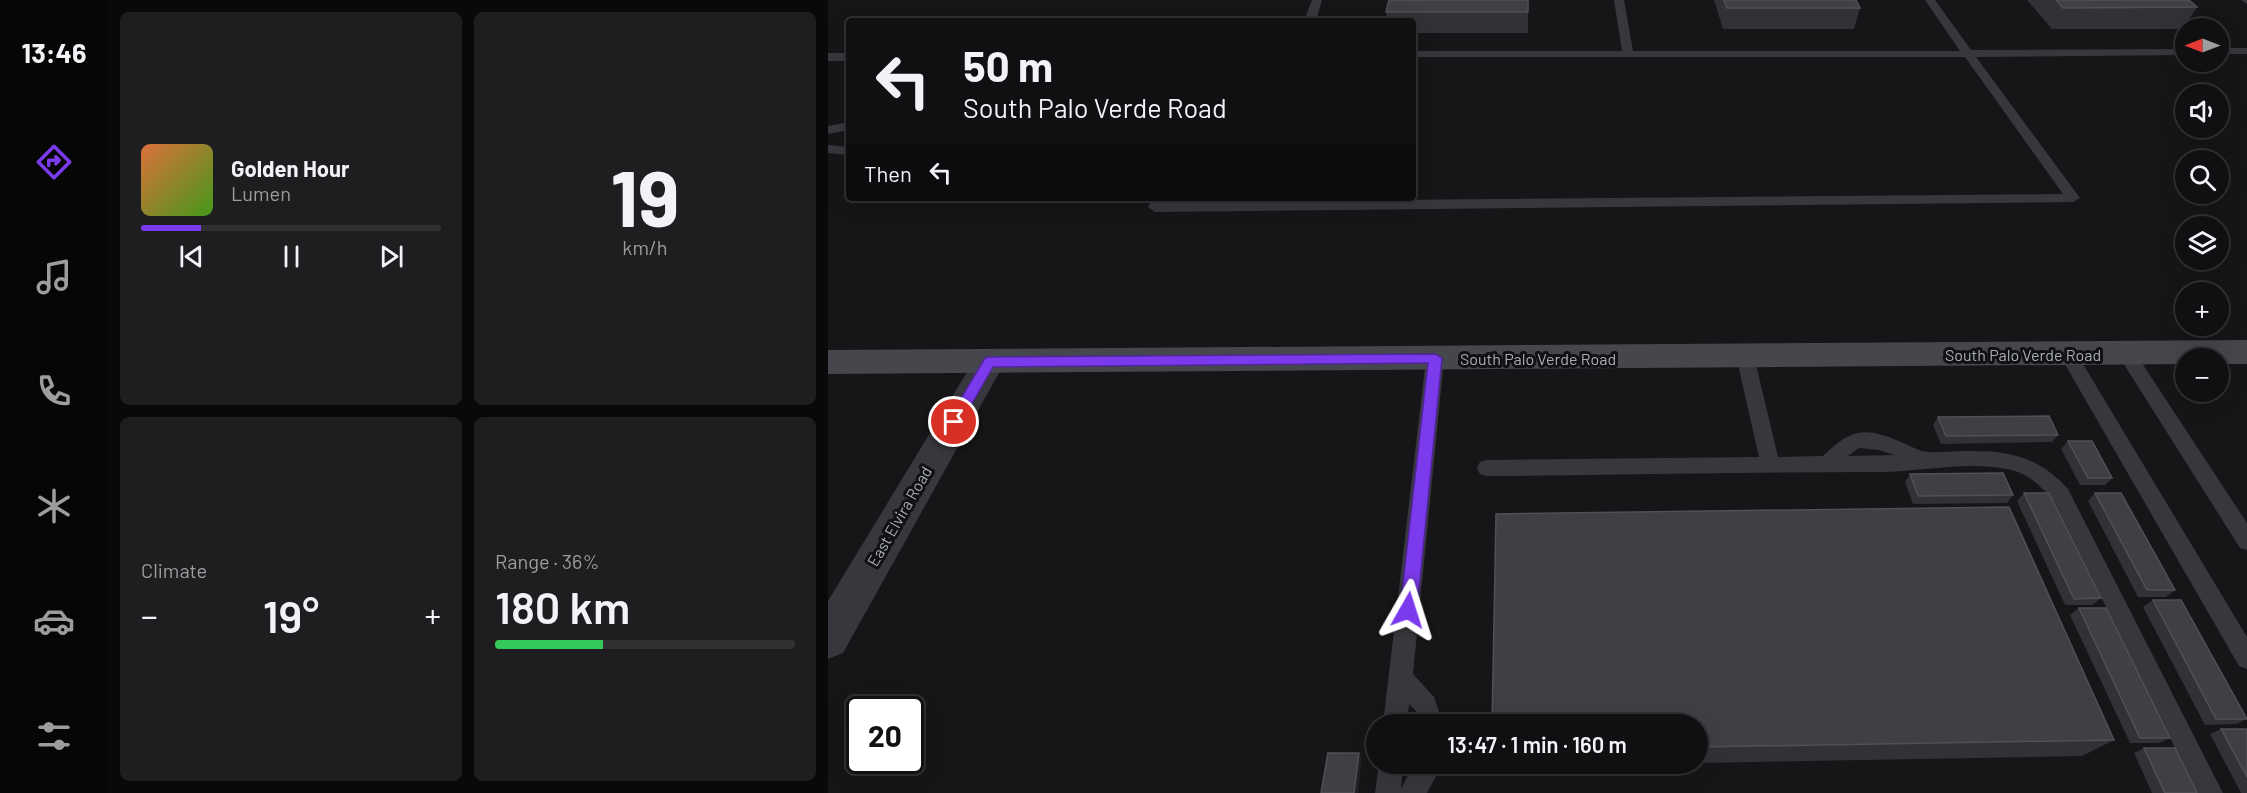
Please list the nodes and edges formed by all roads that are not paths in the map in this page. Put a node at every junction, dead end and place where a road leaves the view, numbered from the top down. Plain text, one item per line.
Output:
1 (1317, 0) edge
2 (1619, 0) edge
3 (1930, 0) edge
4 (1311, 18) edge
5 (2229, 51) edge
6 (2247, 51) edge
7 (2175, 52) edge
8 (1416, 54) edge
9 (1628, 54) junction
10 (1968, 54) junction
11 (828, 57) edge
12 (846, 57) edge
13 (846, 127) edge
14 (828, 130) edge
15 (828, 150) edge
16 (846, 151) edge
17 (1158, 201) edge
18 (2247, 352) edge
19 (2127, 353) junction
20 (2068, 354) junction
21 (1745, 356) junction
22 (1435, 358) junction
23 (828, 362) edge
24 (989, 362) junction
25 (1770, 465) junction
26 (1487, 468) dead end
27 (2247, 541) edge
28 (828, 639) edge
29 (2247, 658) edge
30 (1401, 678) junction
31 (1396, 714) edge
32 (1428, 714) edge
33 (1390, 774) edge
34 (1424, 774) edge
35 (1388, 793) edge
36 (1412, 793) edge
37 (2210, 793) edge

1 - 4 lane
2 - 9 lane
3 - 10 lane
5 - 6 lane
7 - 10 lane
8 - 9 lane
9 - 10 lane
10 - 17 lane
11 - 12 lane
13 - 14 lane
15 - 16 lane
18 - 19 street, South Palo Verde Road
19 - 20 street, South Palo Verde Road
19 - 27 lane
20 - 21 street, South Palo Verde Road
20 - 29 lane
21 - 22 street, South Palo Verde Road
21 - 25 lane
22 - 24 street, South Palo Verde Road
22 - 30 lane
23 - 24 street, South Palo Verde Road
24 - 28 street, East Elvira Road
25 - 26 lane
25 - 37 lane
30 - 31 lane
30 - 32 lane
33 - 35 lane
34 - 36 lane

